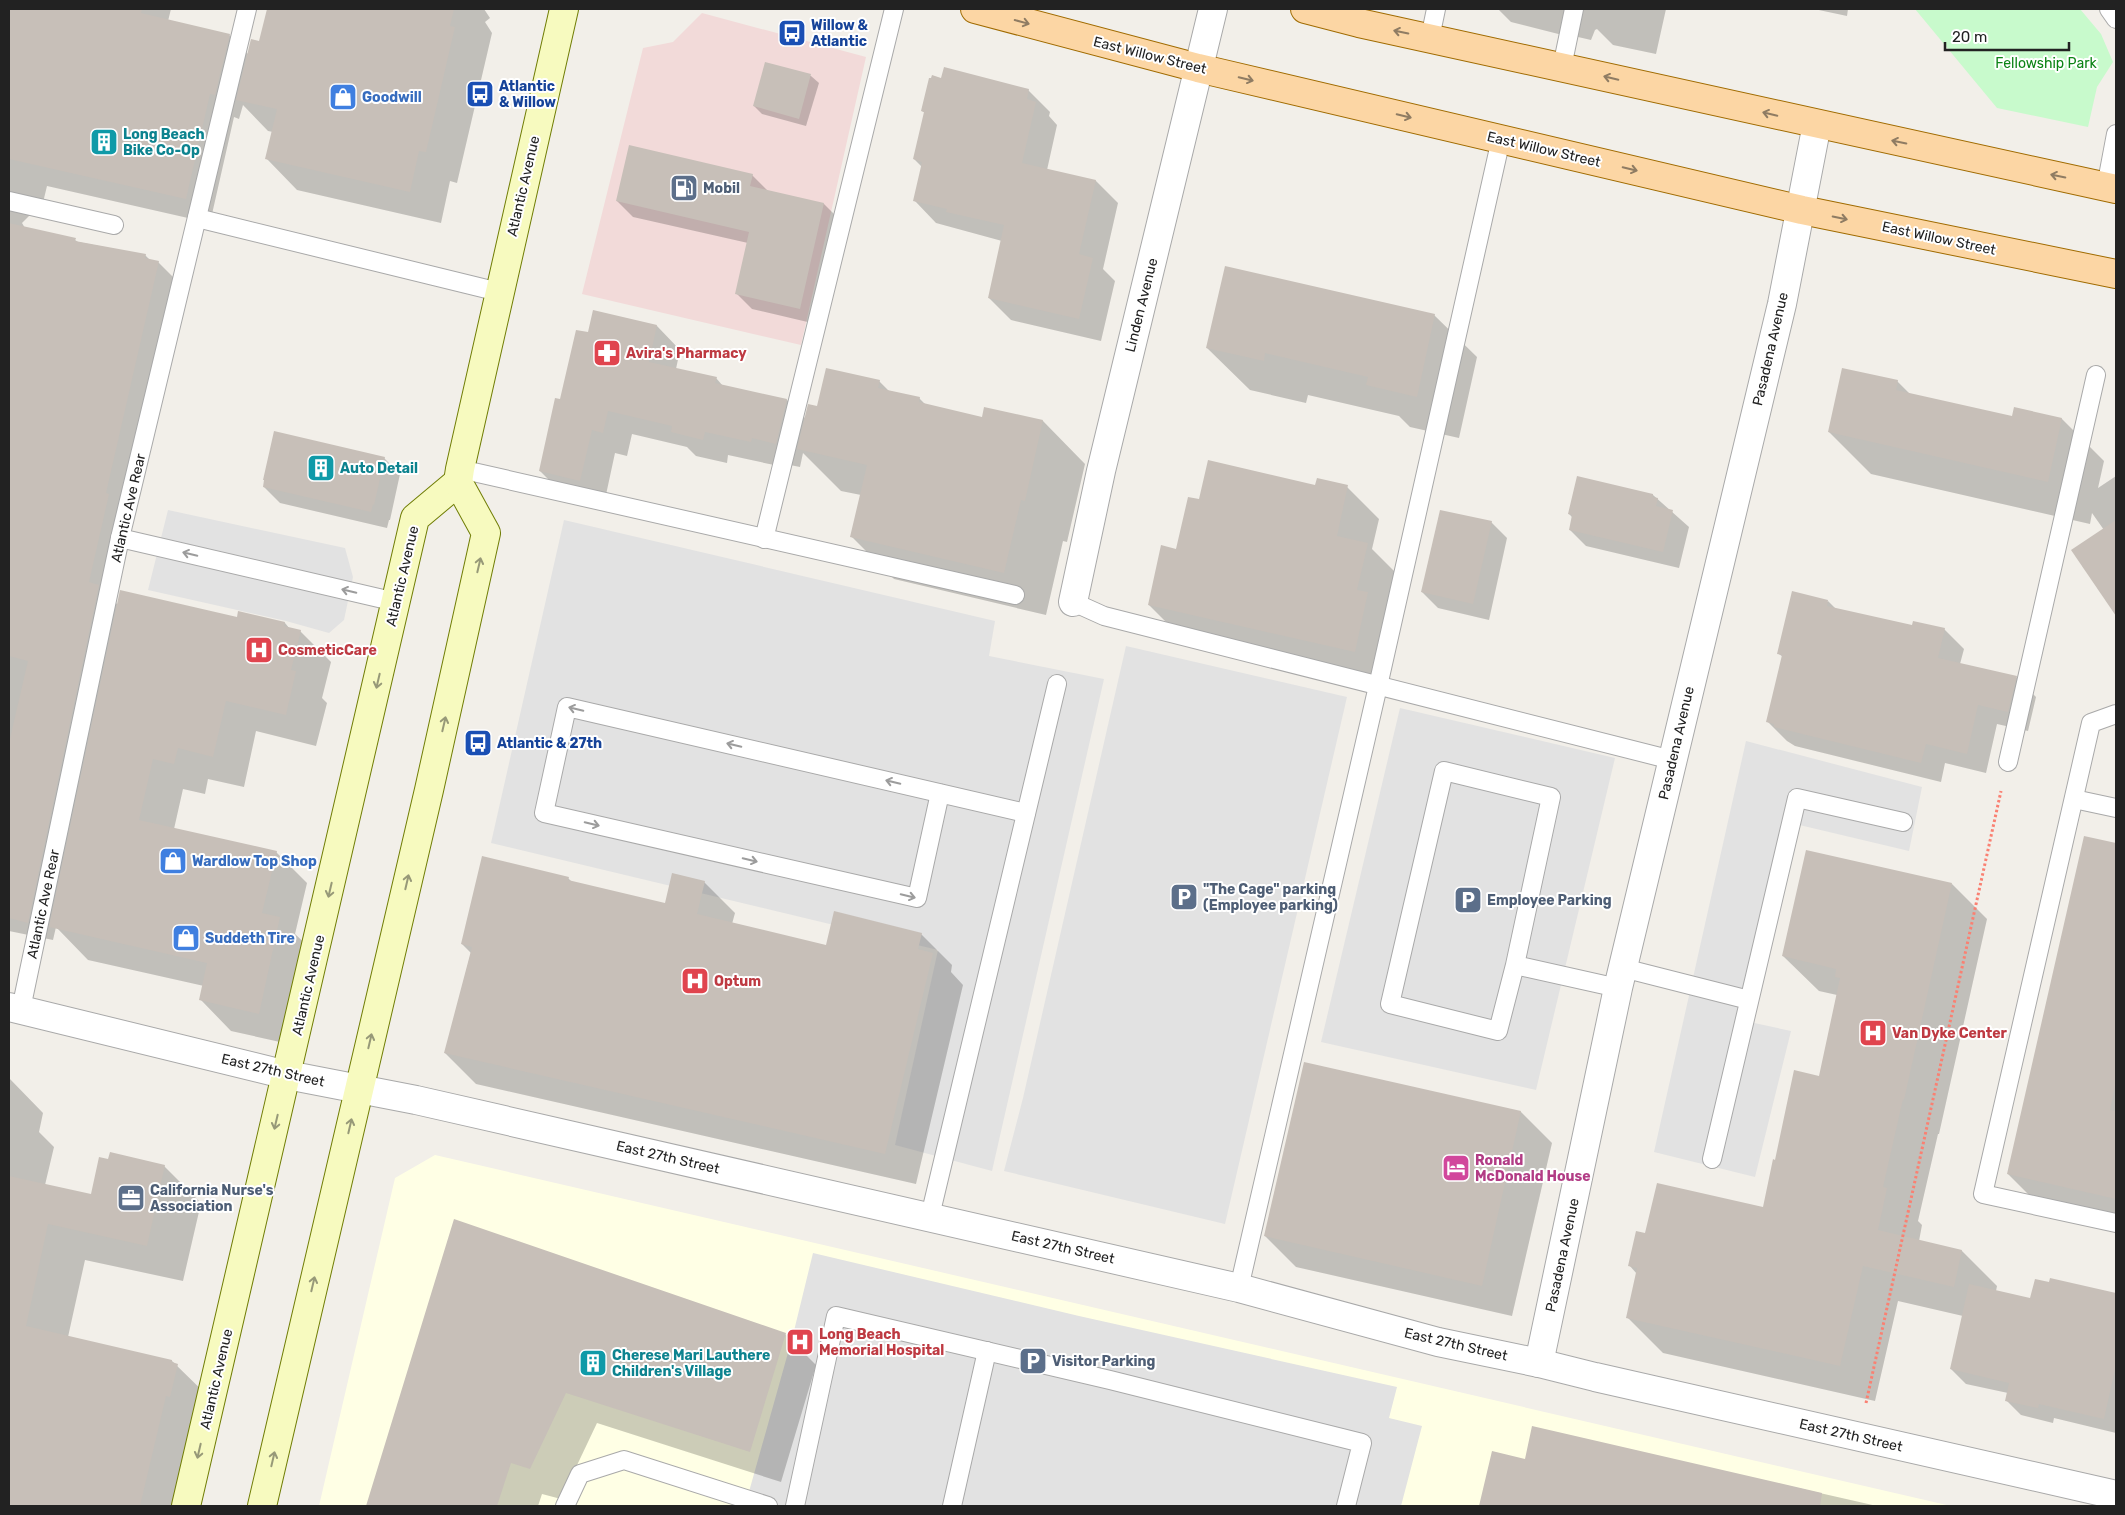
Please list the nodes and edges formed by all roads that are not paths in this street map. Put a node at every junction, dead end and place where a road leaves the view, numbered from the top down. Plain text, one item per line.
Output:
1 (247, 9) edge
2 (564, 9) edge
3 (894, 9) edge
4 (975, 9) edge
5 (1212, 9) edge
6 (1305, 9) edge
7 (1436, 9) edge
8 (1574, 9) edge
9 (2109, 9) edge
10 (2116, 19) edge
11 (1430, 38) junction
12 (1562, 67) junction
13 (1198, 68) junction
14 (1817, 124) junction
15 (2116, 134) edge
16 (1501, 139) junction
17 (2111, 188) edge
18 (9, 201) edge
19 (1802, 210) junction
20 (197, 218) junction
21 (114, 224) dead end
22 (2116, 274) edge
23 (499, 292) junction
24 (2096, 375) dead end
25 (459, 475) junction
26 (120, 538) junction
27 (764, 539) junction
28 (1015, 594) dead end
29 (396, 602) junction
30 (1073, 602) joint
31 (1057, 684) dead end
32 (1378, 686) junction
33 (2116, 714) edge
34 (1672, 760) junction
35 (2008, 762) road end
36 (940, 793) junction
37 (2074, 799) junction
38 (2116, 808) edge
39 (1026, 813) junction
40 (1903, 822) dead end
41 (1515, 965) junction
42 (1621, 978) junction
43 (1749, 1000) junction
44 (15, 1008) edge
45 (287, 1075) junction
46 (358, 1088) junction
47 (1712, 1159) dead end
48 (930, 1216) junction
49 (2116, 1223) edge
50 (1239, 1288) junction
51 (987, 1350) junction
52 (1540, 1363) junction
53 (2116, 1495) edge
54 (186, 1506) edge
55 (262, 1506) edge
56 (565, 1506) edge
57 (768, 1506) edge
58 (795, 1506) edge
59 (952, 1506) edge
60 (1346, 1506) edge

1 - 20 lane, Atlantic Ave Rear
2 - 23 main road, Atlantic Avenue
3 - 27 lane
4 -> 13 main road, East Willow Street
5 - 13 street, Linden Avenue
11 -> 6 main road
7 - 11 lane
8 - 12 lane
9 - 10 lane
11 - 12 main road
14 -> 12 main road
13 -> 16 main road, East Willow Street
13 - 30 street, Linden Avenue
17 -> 14 main road
14 - 19 street, Pasadena Avenue
15 - 17 lane
16 -> 19 main road, East Willow Street
16 - 32 lane
18 - 21 lane
19 -> 22 main road, East Willow Street
19 - 34 street, Pasadena Avenue
20 - 23 lane
20 - 26 lane, Atlantic Ave Rear
23 - 25 main road, Atlantic Avenue
24 - 35 lane
25 - 27 lane
25 - 29 main road, Atlantic Avenue
46 -> 25 main road
29 -> 26 lane
26 - 44 lane, Atlantic Ave Rear
27 - 28 lane
29 -> 45 main road, Atlantic Avenue
30 - 32 lane
31 - 39 lane
32 - 34 lane
32 - 50 lane
33 - 37 lane
34 - 42 street, Pasadena Avenue
36 -> 36 lane
36 - 39 lane
37 - 38 lane
37 - 49 lane
39 - 48 lane
40 - 43 lane
41 - 41 lane
41 - 42 lane
42 - 43 lane
42 - 52 street, Pasadena Avenue
43 - 47 lane
44 - 45 street, East 27th Street
45 - 46 street, East 27th Street
45 -> 54 main road, Atlantic Avenue
46 - 48 street, East 27th Street
55 -> 46 main road
48 - 50 street, East 27th Street
50 - 52 street, East 27th Street
51 - 58 lane
51 - 59 lane
51 - 60 lane
52 - 53 street, East 27th Street
56 - 57 lane

